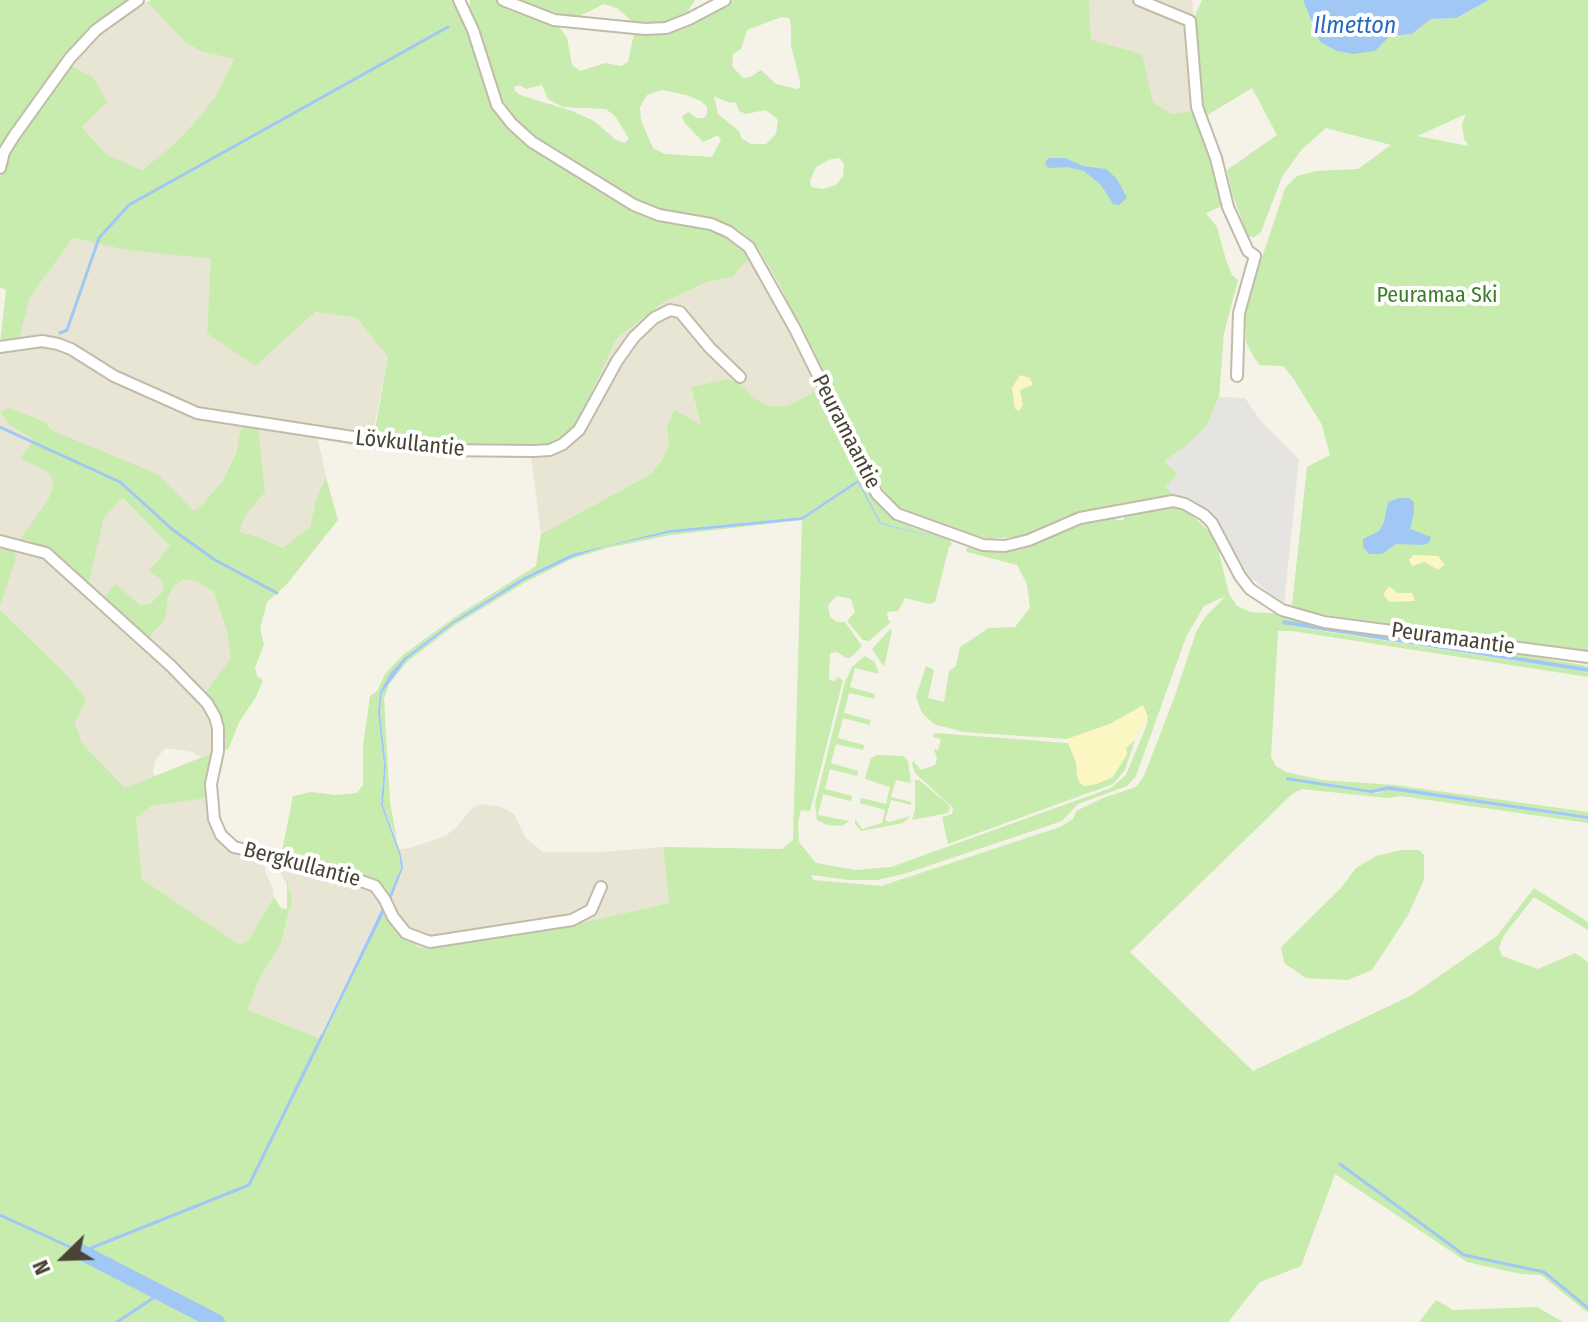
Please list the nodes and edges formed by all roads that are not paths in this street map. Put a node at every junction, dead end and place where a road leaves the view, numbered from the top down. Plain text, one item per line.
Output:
1 (138, 0) edge
2 (459, 0) edge
3 (503, 0) edge
4 (725, 0) edge
5 (1139, 0) edge
6 (2, 152) edge
7 (0, 168) edge
8 (0, 347) edge
9 (1237, 376) dead end
10 (740, 377) dead end
11 (0, 541) edge
12 (1588, 657) edge
13 (601, 887) dead end

1 - 6 street
2 - 12 street, Peuramaantie
3 - 4 street
5 - 9 street
6 - 7 street
8 - 10 street, Lövkullantie
11 - 13 street, Bergkullantie

